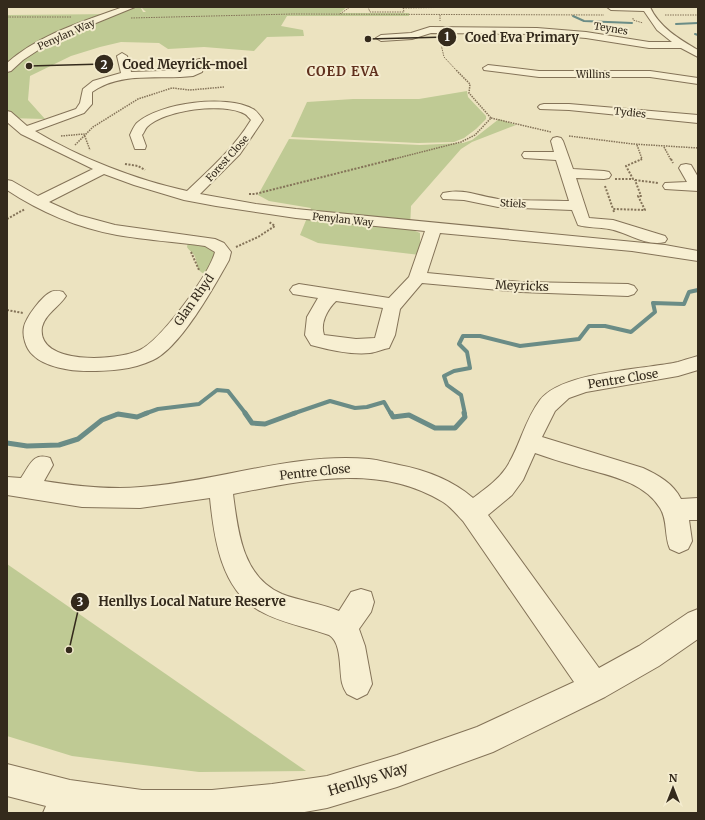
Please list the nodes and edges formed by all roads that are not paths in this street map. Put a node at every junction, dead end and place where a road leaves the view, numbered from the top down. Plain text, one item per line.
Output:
1 (131, 7) edge
2 (612, 7) edge
3 (646, 8) edge
4 (562, 25) dead end
5 (569, 33) junction
6 (380, 38) dead end
7 (683, 45) junction
8 (698, 54) edge
9 (110, 61) dead end
10 (575, 64) dead end
11 (197, 65) dead end
12 (494, 65) dead end
13 (7, 69) edge
14 (582, 74) junction
15 (636, 74) junction
16 (127, 76) junction
17 (698, 81) edge
18 (645, 85) dead end
19 (631, 100) dead end
20 (544, 107) dead end
21 (562, 107) junction
22 (639, 113) junction
23 (7, 115) edge
24 (698, 119) edge
25 (569, 120) dead end
26 (646, 126) dead end
27 (25, 131) junction
28 (558, 136) road end
29 (152, 138) dead end
30 (529, 155) dead end
31 (562, 156) junction
32 (686, 168) road end
33 (104, 169) junction
34 (568, 174) junction
35 (599, 175) road end
36 (7, 184) edge
37 (666, 184) road end
38 (698, 187) edge
39 (448, 196) dead end
40 (189, 197) junction
41 (38, 202) junction
42 (578, 206) junction
43 (583, 222) junction
44 (434, 228) junction
45 (698, 241) edge
46 (589, 242) junction
47 (698, 256) edge
48 (417, 277) junction
49 (299, 290) dead end
50 (628, 290) dead end
51 (332, 295) junction
52 (57, 296) dead end
53 (394, 304) junction
54 (697, 364) edge
55 (529, 441) junction
56 (42, 465) dead end
57 (220, 487) junction
58 (698, 509) edge
59 (675, 510) junction
60 (472, 513) junction
61 (679, 541) dead end
62 (361, 602) dead end
63 (696, 626) edge
64 (343, 628) junction
65 (357, 684) dead end
66 (595, 687) junction
67 (7, 780) edge
68 (65, 804) edge

1 - 13 street, Penylan Way
2 - 3 street
3 - 7 street
4 - 5 street
5 - 6 street, Teynes
5 - 7 street, Teynes
7 - 8 street
9 - 16 street
10 - 14 street
11 - 16 street
12 - 14 street, Willins
14 - 15 street, Willins
15 - 17 street, Willins
15 - 18 street
16 - 27 street
19 - 22 street
20 - 21 street, Tydies
21 - 22 street, Tydies
21 - 25 street
22 - 24 street, Tydies
22 - 26 street
23 - 27 street, Penylan Way
27 - 33 street, Penylan Way
28 - 31 street
29 - 40 street, Forest Close
30 - 31 street
31 - 34 street
32 - 38 street
33 - 40 street, Penylan Way
33 - 41 street
34 - 35 street
34 - 42 street
36 - 41 street
37 - 38 street
39 - 42 street, Stiels
40 - 44 street, Penylan Way
41 - 52 street, Glan Rhyd
42 - 43 street
43 - 45 street
43 - 46 street
44 - 46 street, Penylan Way
44 - 48 street
46 - 47 street, Penylan Way
48 - 50 street, Meyricks
48 - 53 street
49 - 51 street
51 - 53 street
51 - 53 street
54 - 55 street, Pentre Close
55 - 59 street
55 - 60 street, Pentre Close
56 - 57 street, Pentre Close
57 - 60 street, Pentre Close
57 - 64 street
58 - 59 street
59 - 61 street
60 - 66 street, Pentre Close
62 - 64 street
63 - 66 street, Henllys Way
64 - 65 street
66 - 68 street, Henllys Way
67 - 68 street, Henllys Way

